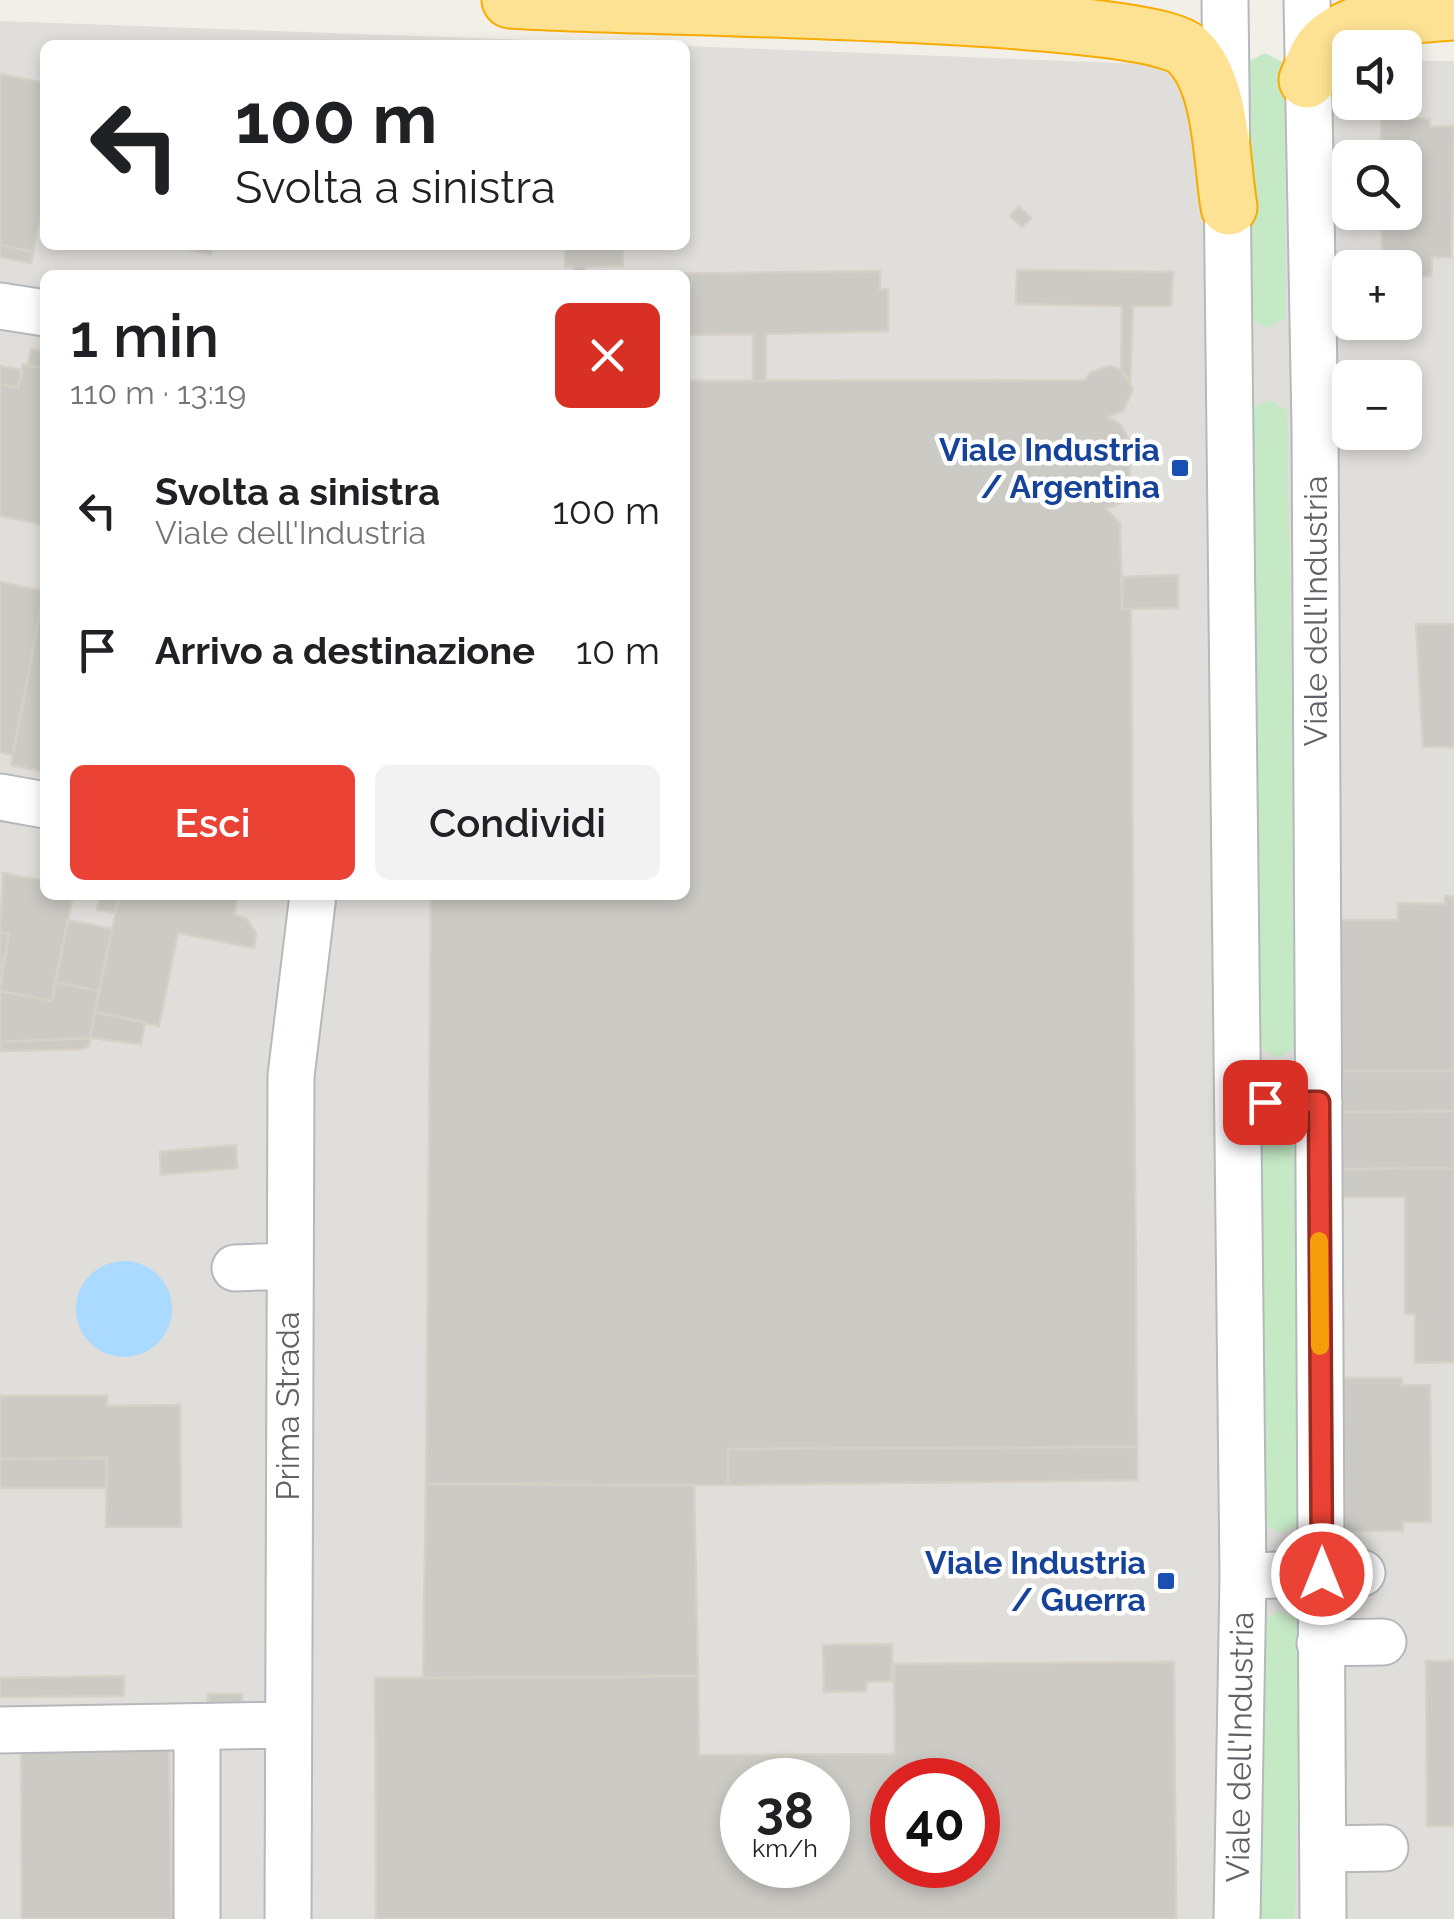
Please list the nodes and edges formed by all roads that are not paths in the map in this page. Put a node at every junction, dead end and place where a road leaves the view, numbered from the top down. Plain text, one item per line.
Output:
1 (510, 0) edge
2 (1134, 0) edge
3 (1225, 0) edge
4 (1307, 0) edge
5 (1454, 12) edge
6 (1069, 24) junction
7 (1307, 80) junction
8 (1229, 207) junction
9 (0, 306) edge
10 (40, 312) edge
11 (0, 797) edge
12 (40, 804) edge
13 (311, 900) edge
14 (1238, 1102) junction
15 (1319, 1102) junction
16 (289, 1266) junction
17 (235, 1268) dead end
18 (1342, 1574) junction
19 (1243, 1576) junction
20 (1383, 1642) dead end
21 (1320, 1643) junction
22 (286, 1725) junction
23 (197, 1727) junction
24 (0, 1730) edge
25 (1385, 1848) dead end
26 (1323, 1849) junction
27 (197, 1919) edge
28 (288, 1919) edge
29 (1236, 1919) edge
30 (1323, 1919) edge

1 - 6 highway
2 - 6 highway
3 - 8 street, Viale dell'Industria
4 - 7 street, Viale dell'Industria
5 - 7 highway
6 - 8 highway
7 - 15 street, Viale dell'Industria
8 - 14 street, Viale dell'Industria
9 - 10 street
11 - 12 street
13 - 16 street, Prima Strada
14 - 15 street
14 - 19 street, Viale dell'Industria
15 - 18 street, Viale dell'Industria
16 - 17 street
16 - 22 street, Prima Strada
18 - 19 street, Viale dell'Industria
18 - 21 street, Viale dell'Industria
19 - 29 street, Viale dell'Industria
20 - 21 street
21 - 26 street, Viale dell'Industria
22 - 23 street
22 - 28 street, Prima Strada
23 - 24 street
23 - 27 street
25 - 26 street
26 - 30 street, Viale dell'Industria

